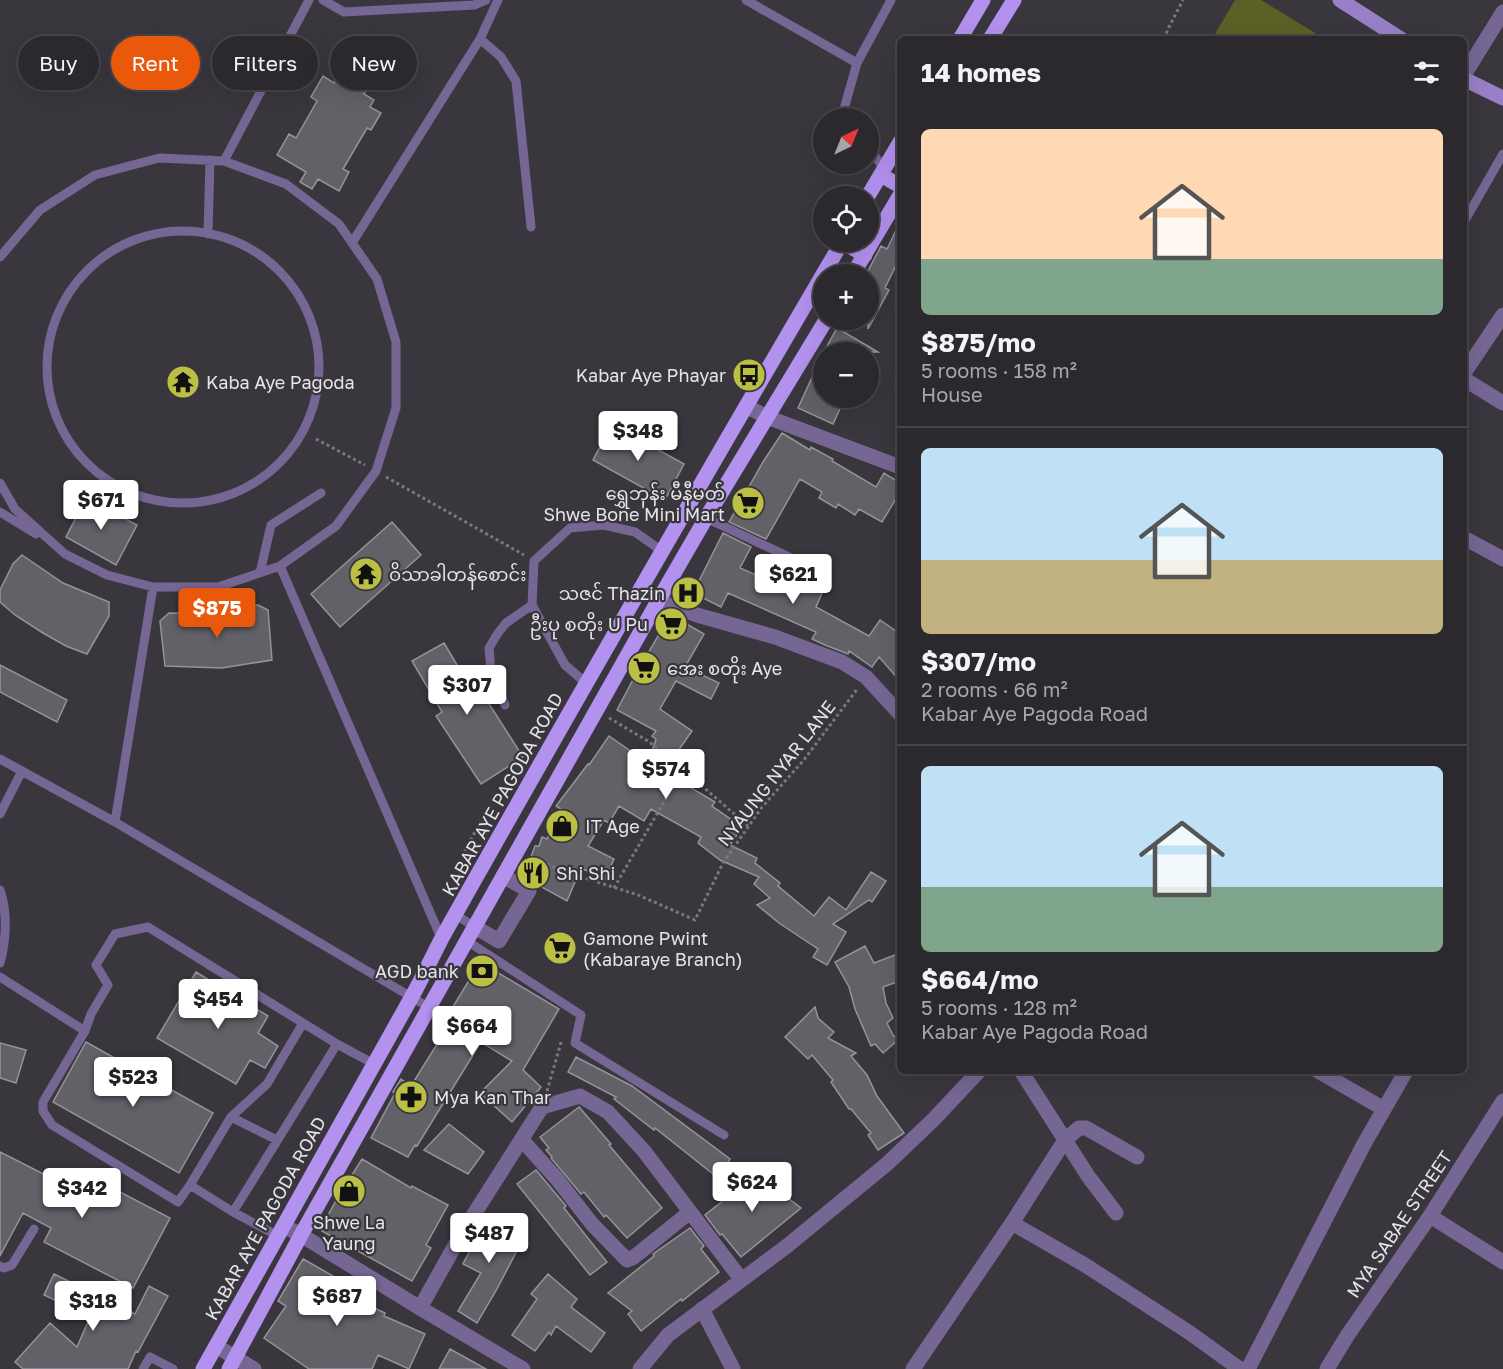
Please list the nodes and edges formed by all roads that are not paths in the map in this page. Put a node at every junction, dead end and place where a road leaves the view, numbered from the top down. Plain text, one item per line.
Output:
1 (309, 0) edge
2 (323, 0) edge
3 (486, 0) edge
4 (498, 0) edge
5 (746, 0) edge
6 (891, 0) edge
7 (983, 0) edge
8 (1014, 0) edge
9 (1340, 0) edge
10 (1503, 12) edge
11 (962, 36) edge
12 (992, 36) edge
13 (1396, 36) edge
14 (480, 39) junction
15 (857, 63) junction
16 (1467, 72) edge
17 (1467, 79) edge
18 (1503, 98) edge
19 (843, 108) edge
20 (897, 147) edge
21 (1503, 154) edge
22 (210, 160) junction
23 (224, 161) junction
24 (879, 165) edge
25 (883, 172) junction
26 (897, 184) edge
27 (874, 186) edge
28 (897, 200) edge
29 (1467, 217) edge
30 (531, 227) dead end
31 (208, 234) junction
32 (352, 243) junction
33 (836, 252) edge
34 (860, 252) edge
35 (865, 255) junction
36 (0, 257) edge
37 (859, 264) edge
38 (1503, 315) edge
39 (820, 330) edge
40 (1467, 369) edge
41 (1467, 374) edge
42 (1503, 403) edge
43 (746, 406) junction
44 (767, 417) junction
45 (897, 466) edge
46 (0, 483) edge
47 (321, 493) dead end
48 (0, 512) edge
49 (706, 518) junction
50 (1467, 540) edge
51 (662, 551) junction
52 (65, 554) junction
53 (1503, 559) edge
54 (280, 566) junction
55 (260, 573) junction
56 (823, 573) dead end
57 (153, 587) junction
58 (658, 602) junction
59 (532, 604) junction
60 (586, 683) junction
61 (505, 705) dead end
62 (897, 711) edge
63 (0, 759) edge
64 (22, 771) junction
65 (0, 814) edge
66 (115, 822) junction
67 (503, 876) junction
68 (0, 890) edge
69 (456, 915) junction
70 (471, 934) junction
71 (442, 940) junction
72 (0, 963) edge
73 (0, 977) edge
74 (412, 997) junction
75 (430, 1008) junction
76 (303, 1023) junction
77 (85, 1031) junction
78 (337, 1044) junction
79 (374, 1064) junction
80 (976, 1074) edge
81 (1023, 1074) edge
82 (1323, 1074) edge
83 (1404, 1074) edge
84 (1503, 1101) edge
85 (1384, 1109) junction
86 (231, 1117) junction
87 (724, 1135) dead end
88 (277, 1140) junction
89 (522, 1140) junction
90 (1065, 1140) junction
91 (1137, 1156) dead end
92 (190, 1185) junction
93 (232, 1212) junction
94 (690, 1212) junction
95 (1116, 1213) dead end
96 (1430, 1216) junction
97 (1012, 1223) junction
98 (34, 1229) dead end
99 (281, 1231) junction
100 (301, 1235) junction
101 (1503, 1262) edge
102 (0, 1266) edge
103 (741, 1279) junction
104 (239, 1306) junction
105 (420, 1308) junction
106 (702, 1309) junction
107 (258, 1317) junction
108 (216, 1346) junction
109 (232, 1363) edge
110 (143, 1369) edge
111 (173, 1369) edge
112 (203, 1369) edge
113 (254, 1369) edge
114 (523, 1369) edge
115 (640, 1369) edge
116 (732, 1369) edge
117 (913, 1369) edge
118 (1240, 1369) edge
119 (1248, 1369) edge
120 (1327, 1369) edge

1 - 23 lane
2 - 3 lane
4 - 14 lane
5 - 15 lane
6 - 15 lane
7 - 11 main road
8 - 12 main road
9 - 13 main road
10 - 16 street
14 - 30 lane
14 - 32 lane
15 - 19 lane
17 - 18 main road
20 - 25 main road
21 - 29 lane
22 - 23 lane
22 - 31 lane
22 - 36 lane
23 - 32 lane
24 - 25 lane
25 - 26 main road
25 - 27 main road
28 - 35 main road
31 - 31 lane
32 - 54 lane
33 - 43 main road, KABAR AYE PAGODA ROAD
34 - 35 main road
35 - 37 main road
38 - 40 street
39 - 44 main road
41 - 42 street
43 - 44 street
43 - 51 main road, KABAR AYE PAGODA ROAD
44 - 45 street
44 - 49 main road
46 - 52 lane
47 - 55 lane
48 - 52 lane
49 - 56 lane
49 - 58 main road
50 - 53 street
51 - 59 lane
51 - 60 main road, KABAR AYE PAGODA ROAD
52 - 57 lane
54 - 55 lane
54 - 71 lane
55 - 57 lane
57 - 66 lane
58 - 62 street
58 - 67 main road
59 - 60 lane
59 - 61 lane
60 - 69 main road, KABAR AYE PAGODA ROAD
63 - 64 lane
64 - 65 lane
64 - 66 lane
66 - 74 lane
67 - 70 main road
67 - 70 street
68 - 72 lane
69 - 70 lane
69 - 71 main road, KABAR AYE PAGODA ROAD
70 - 75 main road
70 - 87 lane
71 - 74 main road, KABAR AYE PAGODA ROAD
73 - 77 lane
74 - 75 lane
74 - 79 main road, KABAR AYE PAGODA ROAD
75 - 100 main road
76 - 77 lane
76 - 78 lane
76 - 86 lane
77 - 92 lane
78 - 79 lane
78 - 88 lane
79 - 99 main road, KABAR AYE PAGODA ROAD
80 - 103 street
81 - 90 street
82 - 85 street
83 - 85 street
84 - 96 street, MYA SABAE STREET
85 - 119 street
86 - 88 lane
86 - 92 lane
88 - 93 lane
89 - 94 street
89 - 94 street
89 - 105 street
90 - 91 street
90 - 95 street
90 - 97 street
92 - 93 lane
93 - 99 lane
94 - 103 street
96 - 101 street
96 - 120 street, MYA SABAE STREET
97 - 117 street
97 - 118 street
98 - 102 lane
99 - 100 street
99 - 104 main road, KABAR AYE PAGODA ROAD
100 - 105 street
100 - 107 main road
103 - 106 street
104 - 107 main road
104 - 108 main road, KABAR AYE PAGODA ROAD
105 - 114 street
106 - 115 street
106 - 116 street
107 - 109 main road
108 - 109 street
108 - 112 main road, KABAR AYE PAGODA ROAD
109 - 113 street
110 - 111 lane

